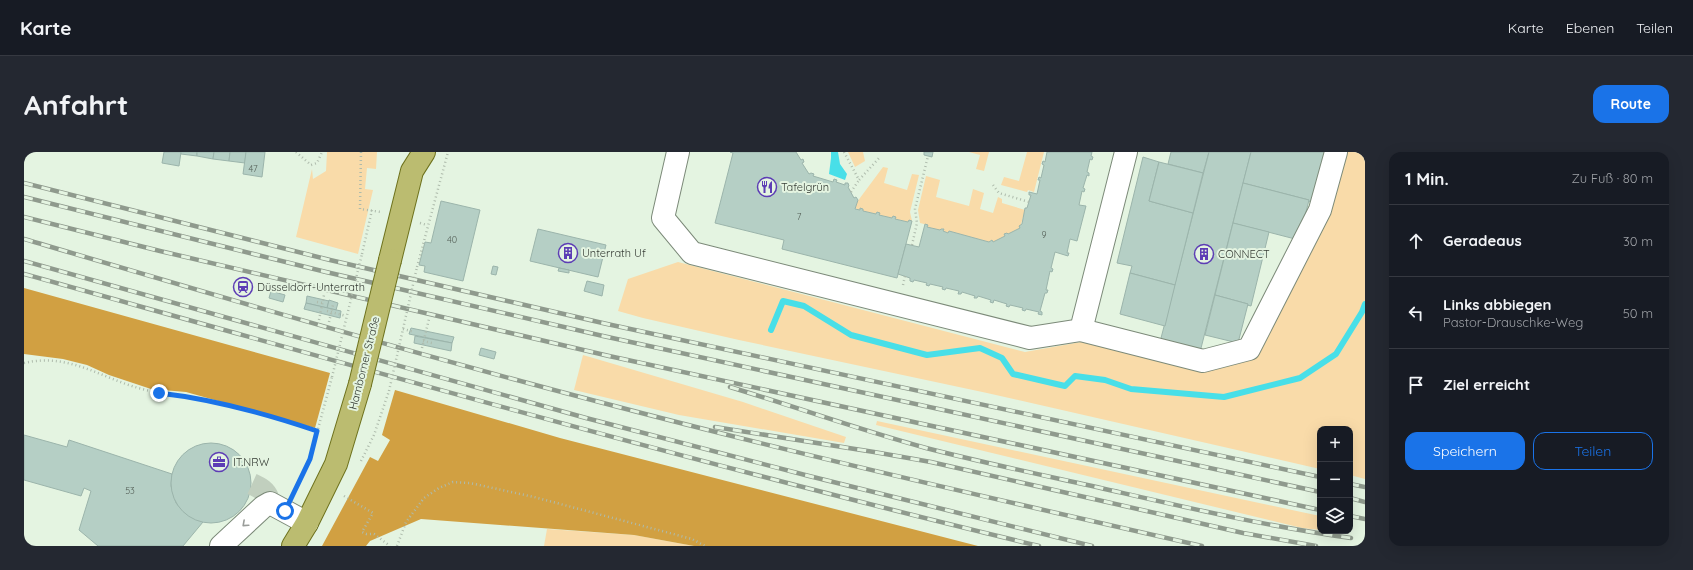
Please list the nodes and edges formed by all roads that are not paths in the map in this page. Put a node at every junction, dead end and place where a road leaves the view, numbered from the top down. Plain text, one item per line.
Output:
1 (424, 152) edge
2 (678, 152) edge
3 (1126, 152) edge
4 (1336, 152) edge
5 (408, 161) edge
6 (1081, 330) junction
7 (307, 523) junction
8 (221, 546) edge
9 (293, 546) edge

1 - 5 main road, Hamborner Straße
2 - 6 lane
3 - 6 lane
4 - 6 lane
5 - 7 main road, Hamborner Straße, bridge
7 -> 8 lane
7 - 9 main road, Hamborner Straße

